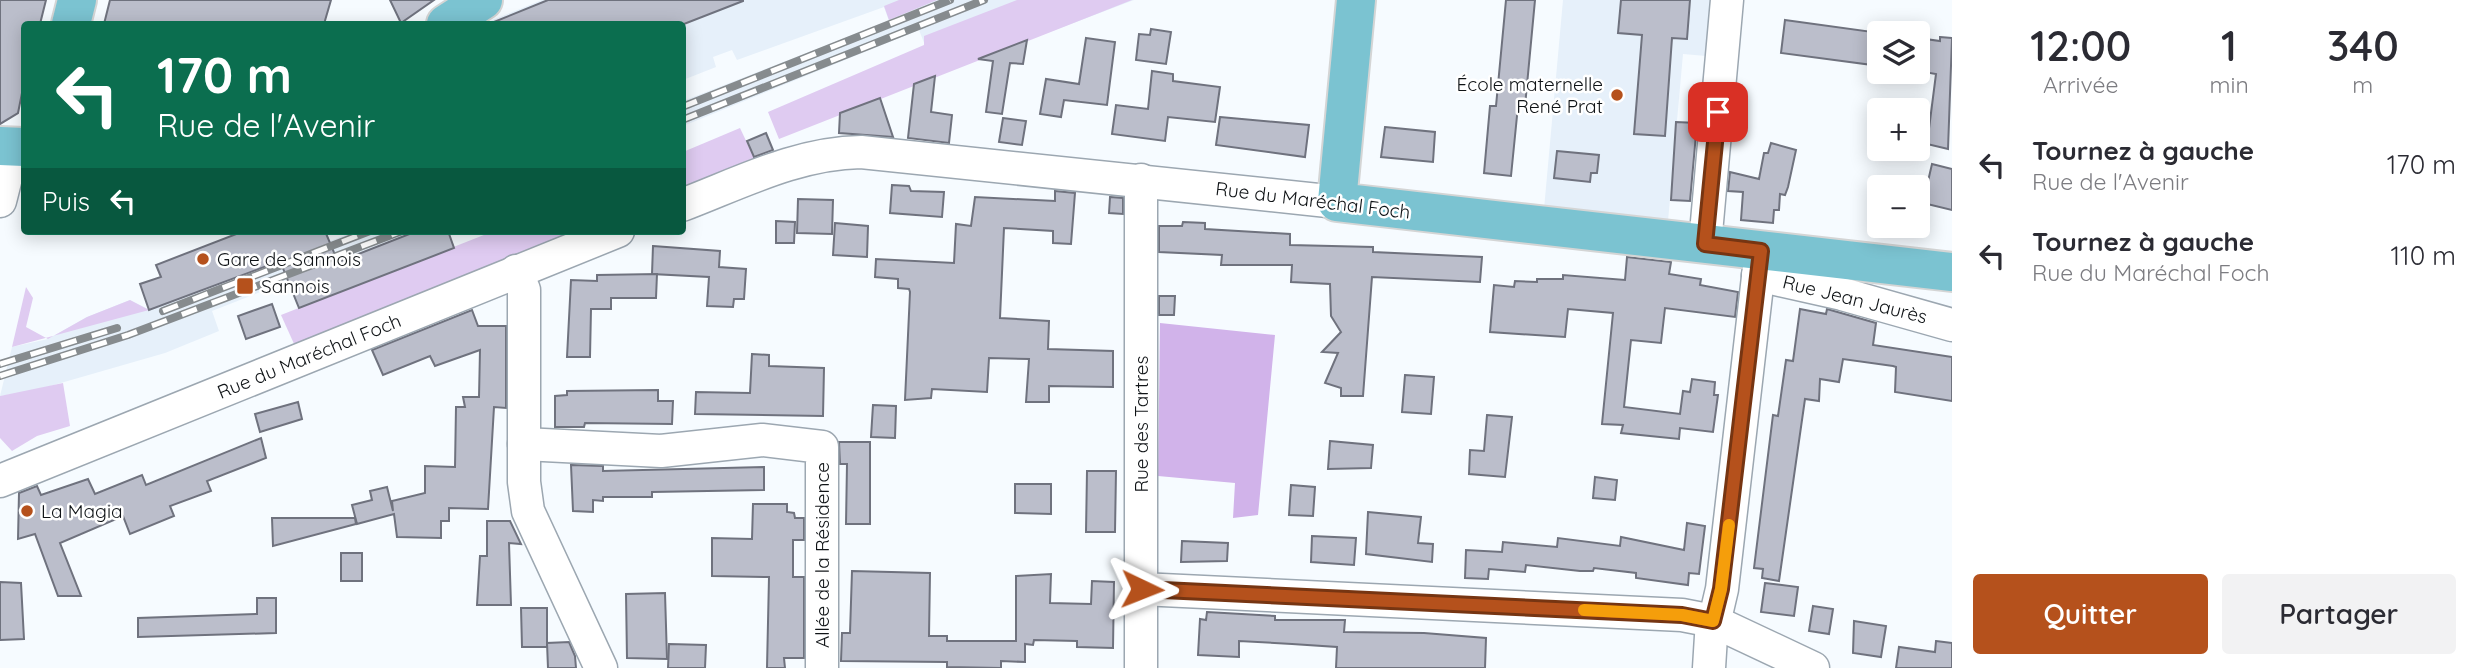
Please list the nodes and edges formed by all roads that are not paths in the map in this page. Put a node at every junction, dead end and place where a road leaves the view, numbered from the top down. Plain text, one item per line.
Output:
1 (77, 0) edge
2 (1356, 0) edge
3 (1727, 0) edge
4 (72, 21) edge
5 (13, 146) edge
6 (1142, 180) junction
7 (0, 201) edge
8 (1337, 202) junction
9 (686, 203) edge
10 (608, 235) edge
11 (1705, 244) junction
12 (1759, 263) junction
13 (516, 271) junction
14 (1952, 272) edge
15 (1952, 325) edge
16 (524, 444) junction
17 (0, 481) edge
18 (1142, 589) junction
19 (1713, 621) junction
20 (601, 668) edge
21 (822, 668) edge
22 (1141, 668) edge
23 (1709, 668) edge
24 (1814, 668) edge

1 - 4 main road
2 - 8 main road
3 - 11 street
5 - 7 street
6 - 8 street, Rue du Maréchal Foch
6 - 9 street, Rue du Maréchal Foch
6 - 18 street, Rue des Tartres
8 - 11 main road, Rue du Maréchal Foch
10 - 13 street, Rue du Maréchal Foch
11 - 12 main road, Rue du Maréchal Foch
12 - 14 main road, Rue du Maréchal Foch
12 - 15 street, Rue Jean Jaurès
12 - 19 street
13 - 16 street
13 - 17 street, Rue du Maréchal Foch
16 - 20 street
16 - 21 street, Allée de la Résidence
18 - 19 street
18 - 22 street, Rue des Tartres
19 - 23 street
19 - 24 street

